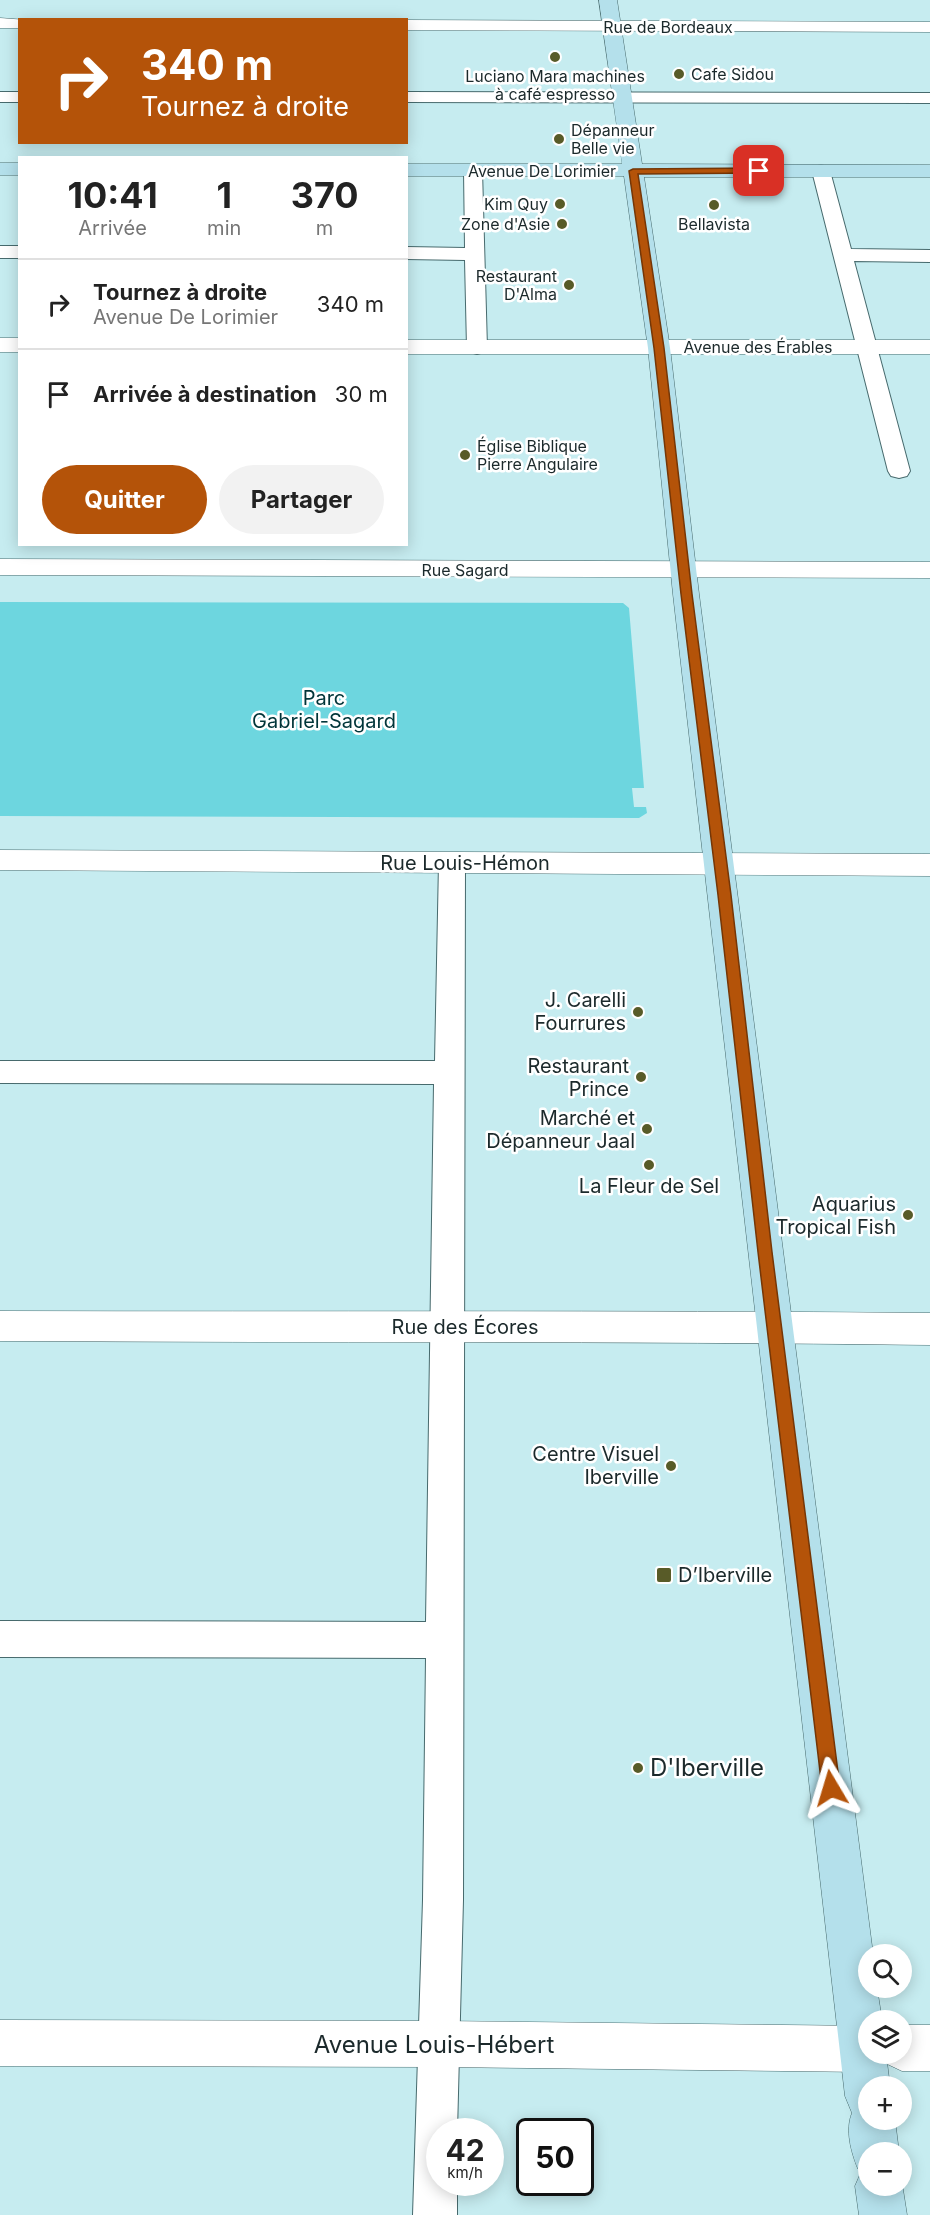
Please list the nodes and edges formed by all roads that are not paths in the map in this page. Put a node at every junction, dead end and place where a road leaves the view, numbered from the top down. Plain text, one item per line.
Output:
1 (608, 0) edge
2 (0, 23) edge
3 (18, 23) edge
4 (408, 25) edge
5 (611, 27) junction
6 (930, 27) edge
7 (0, 97) edge
8 (18, 97) edge
9 (408, 97) edge
10 (622, 98) junction
11 (930, 98) edge
12 (0, 170) edge
13 (18, 170) edge
14 (408, 170) edge
15 (473, 170) junction
16 (633, 171) junction
17 (821, 171) junction
18 (930, 171) edge
19 (0, 252) edge
20 (18, 252) edge
21 (408, 253) edge
22 (474, 254) junction
23 (844, 255) junction
24 (930, 256) edge
25 (0, 345) edge
26 (18, 345) edge
27 (408, 347) edge
28 (867, 347) junction
29 (930, 347) edge
30 (477, 348) junction
31 (659, 348) junction
32 (899, 471) dead end
33 (0, 567) edge
34 (684, 570) junction
35 (930, 570) edge
36 (0, 860) edge
37 (452, 863) junction
38 (720, 864) junction
39 (930, 865) edge
40 (0, 1072) edge
41 (449, 1073) junction
42 (0, 1326) edge
43 (446, 1328) junction
44 (775, 1328) junction
45 (930, 1329) edge
46 (0, 1639) edge
47 (444, 1640) junction
48 (872, 2010) edge
49 (0, 2043) edge
50 (438, 2044) junction
51 (912, 2048) edge
52 (930, 2048) edge
53 (858, 2049) edge
54 (880, 2196) edge
55 (435, 2215) edge
56 (883, 2215) edge

1 - 5 main road
2 - 3 street
4 - 5 street, Rue de Bordeaux
5 - 6 street, Rue de Bordeaux
5 - 10 main road
7 - 8 lane
9 - 10 lane
10 - 11 lane
10 - 16 main road
12 - 13 main road
14 - 15 main road, Avenue De Lorimier
15 - 16 main road, Avenue De Lorimier
15 - 22 lane
16 - 17 main road, Avenue De Lorimier
16 - 31 main road
17 - 18 main road, Avenue De Lorimier
17 - 23 lane
19 - 20 lane
21 - 22 lane
22 - 30 lane
23 - 24 lane
23 - 28 lane
25 - 26 street
27 - 30 street, Avenue des Érables
28 - 29 street, Avenue des Érables
28 - 31 street, Avenue des Érables
28 - 32 lane
30 - 31 street, Avenue des Érables
31 - 34 main road
33 - 34 street, Rue Sagard
34 - 35 street, Rue Sagard
34 - 38 main road
36 - 37 street, Rue Louis-Hémon
37 - 38 street, Rue Louis-Hémon
37 - 41 lane
38 - 39 street, Rue Louis-Hémon
38 - 44 main road
40 - 41 lane
41 - 43 lane
42 - 43 street, Rue des Écores
43 - 44 street, Rue des Écores
43 - 47 lane
44 - 45 street, Rue des Écores
44 - 48 main road
46 - 47 lane
47 - 50 lane
49 - 50 street, Avenue Louis-Hébert
50 - 53 street, Avenue Louis-Hébert
50 - 55 lane
51 - 52 street, Avenue Louis-Hébert
54 - 56 main road

